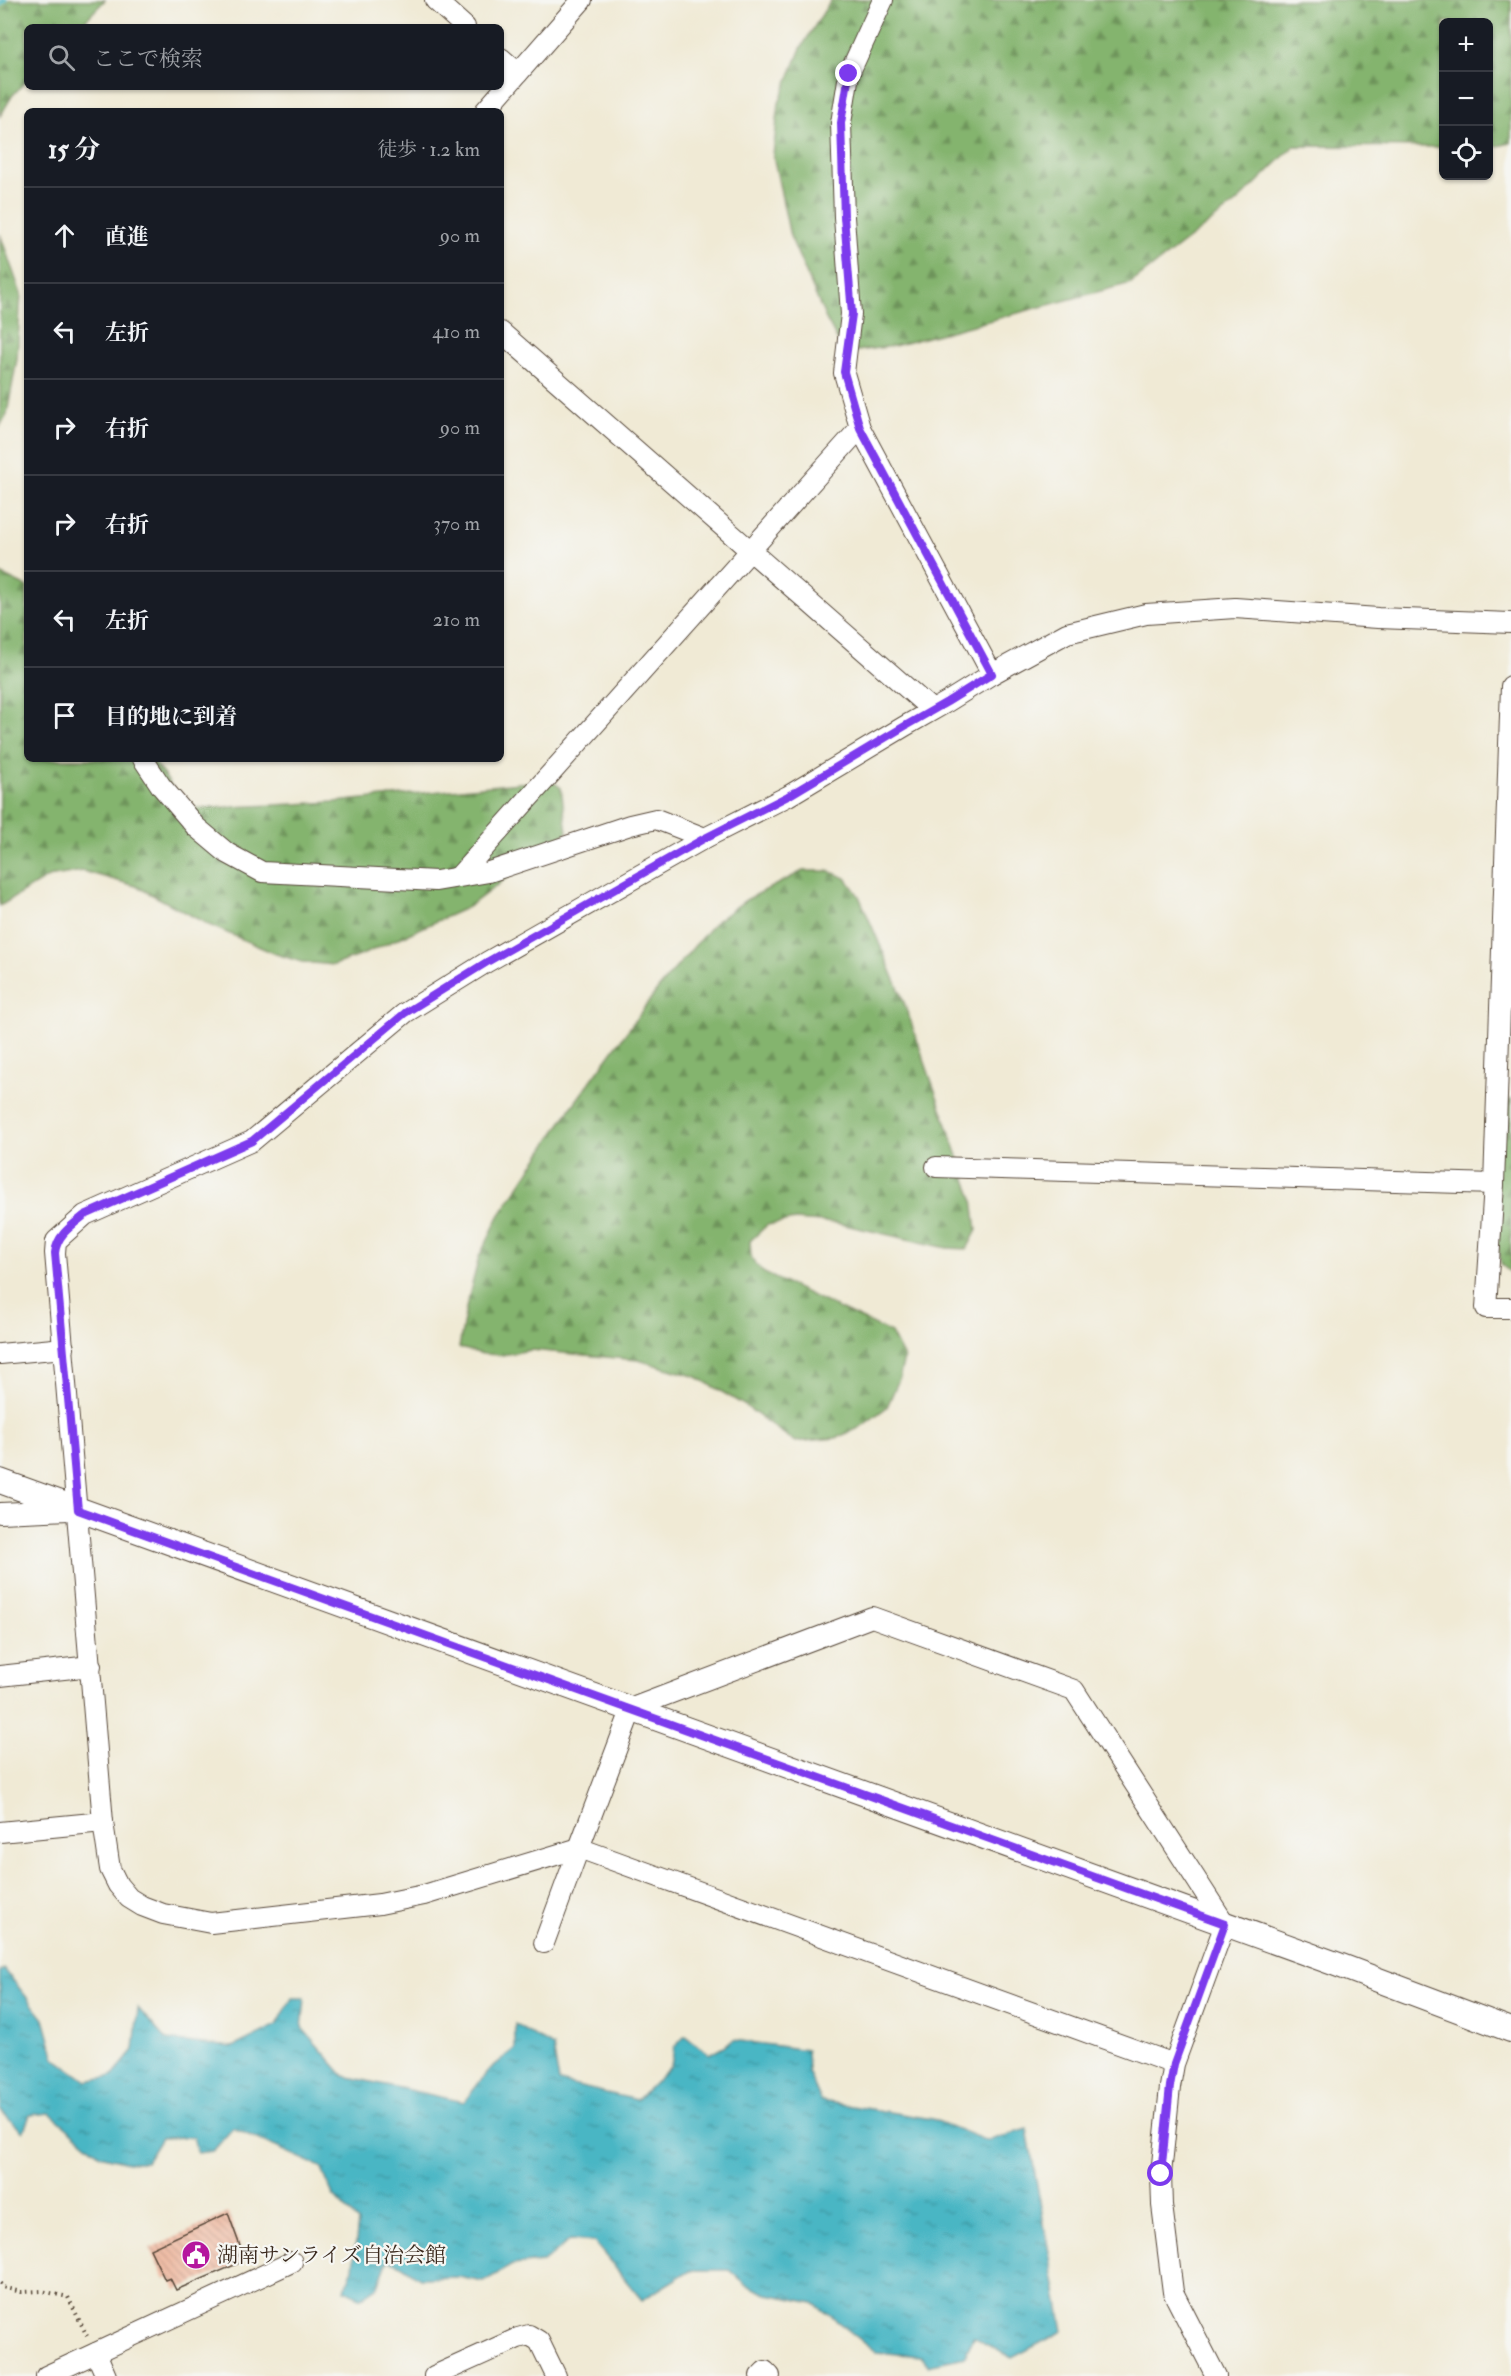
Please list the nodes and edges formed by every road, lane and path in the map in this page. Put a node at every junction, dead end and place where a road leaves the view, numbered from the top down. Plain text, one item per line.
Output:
1 (435, 0) edge
2 (582, 0) edge
3 (883, 0) edge
4 (462, 24) edge
5 (504, 61) edge
6 (518, 73) junction
7 (504, 89) edge
8 (503, 90) edge
9 (488, 108) edge
10 (504, 335) edge
11 (860, 428) junction
12 (749, 551) junction
13 (1511, 623) edge
14 (992, 674) junction
15 (1511, 686) edge
16 (932, 710) junction
17 (145, 762) edge
18 (705, 838) junction
19 (459, 876) junction
20 (936, 1167) dead end
21 (1494, 1184) junction
22 (1511, 1308) edge
23 (64, 1348) junction
24 (0, 1354) edge
25 (0, 1481) edge
26 (78, 1510) junction
27 (0, 1513) edge
28 (91, 1666) junction
29 (0, 1676) edge
30 (632, 1708) junction
31 (103, 1822) junction
32 (0, 1832) edge
33 (579, 1848) junction
34 (1225, 1924) junction
35 (544, 1943) dead end
36 (1511, 2030) edge
37 (1174, 2064) junction
38 (292, 2262) dead end
39 (0, 2283) edge
40 (96, 2353) junction
41 (45, 2376) edge
42 (106, 2376) edge
43 (434, 2376) edge
44 (556, 2376) edge
45 (760, 2376) edge
46 (770, 2376) edge
47 (1216, 2376) edge

1 - 4 street
2 - 6 street
3 - 11 street
5 - 6 street
6 - 7 street
8 - 9 street
10 - 12 street
11 - 12 street
11 - 14 street
12 - 16 street
12 - 19 street
13 - 14 street
14 - 16 street
15 - 21 street
16 - 18 street
17 - 19 street
18 - 19 street
18 - 23 street
20 - 21 street
21 - 22 street
23 - 24 street
23 - 26 street
25 - 26 street
26 - 27 street
26 - 28 street
26 - 30 street
28 - 29 street
28 - 31 street
30 - 33 street
30 - 34 street
30 - 34 street
31 - 32 street
31 - 33 street
33 - 35 street
33 - 37 street
34 - 36 street
34 - 37 street
37 - 47 street
38 - 40 street
39 - 40 path
40 - 41 street
40 - 42 street
43 - 44 street
45 - 46 street

